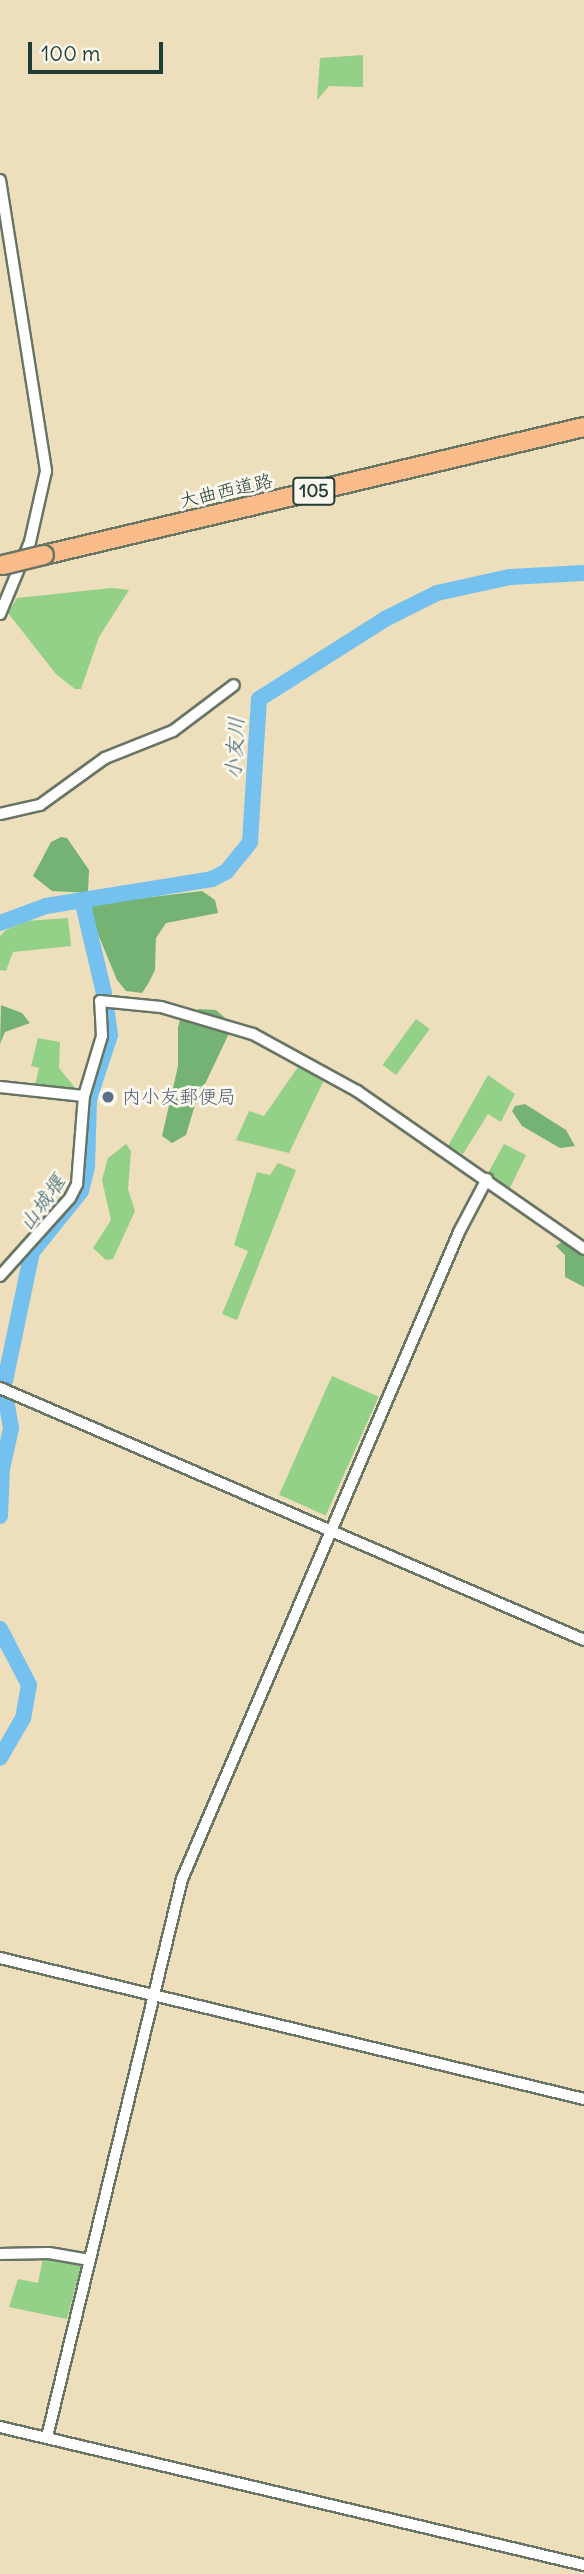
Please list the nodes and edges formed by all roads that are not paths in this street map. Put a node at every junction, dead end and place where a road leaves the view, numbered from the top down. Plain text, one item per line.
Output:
1 (0, 180) edge
2 (584, 427) edge
3 (1, 566) edge
4 (0, 614) edge
5 (234, 685) dead end
6 (0, 814) edge
7 (0, 1087) edge
8 (84, 1096) junction
9 (487, 1180) junction
10 (584, 1249) edge
11 (0, 1276) edge
12 (0, 1388) edge
13 (332, 1532) junction
14 (584, 1640) edge
15 (0, 1958) edge
16 (152, 1993) junction
17 (584, 2099) edge
18 (0, 2254) edge
19 (89, 2260) junction
20 (0, 2427) edge
21 (47, 2437) junction
22 (584, 2565) edge

1 - 4 street
2 - 3 highway, 大曲西道路 / 105, bridge
5 - 6 street
7 - 8 street
8 - 9 street
8 - 11 street
9 - 10 street
9 - 13 street
12 - 13 street
13 - 14 street
13 - 16 street
15 - 16 street
16 - 17 street
16 - 19 street
18 - 19 street
19 - 21 street
20 - 21 street
21 - 22 street

